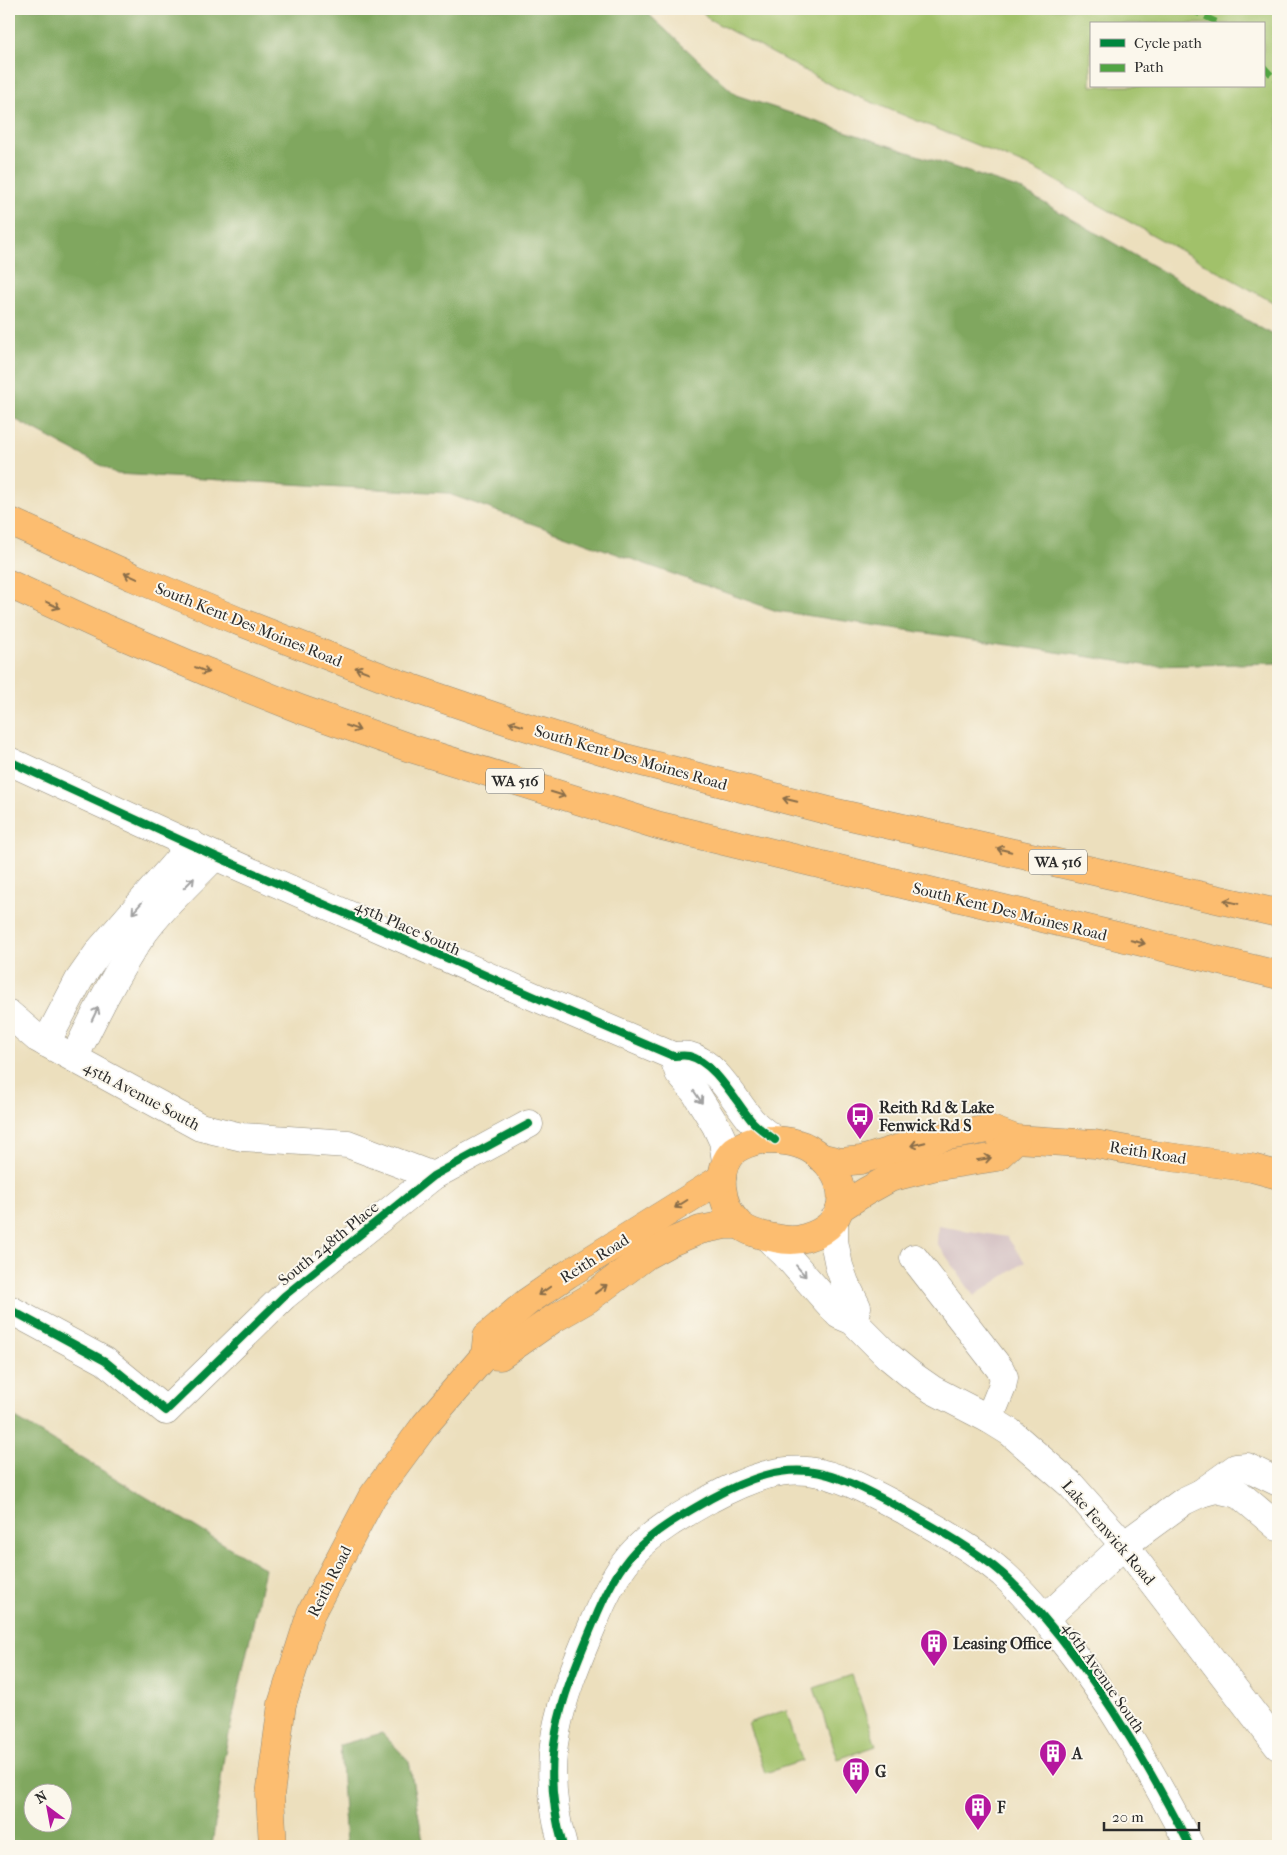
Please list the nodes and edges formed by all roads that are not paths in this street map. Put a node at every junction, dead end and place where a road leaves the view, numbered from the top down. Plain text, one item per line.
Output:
1 (9, 521) edge
2 (9, 584) edge
3 (9, 762) edge
4 (204, 851) junction
5 (1278, 913) edge
6 (1278, 975) edge
7 (9, 1014) edge
8 (46, 1044) junction
9 (673, 1056) junction
10 (74, 1058) junction
11 (529, 1124) dead end
12 (1016, 1139) junction
13 (776, 1140) junction
14 (820, 1157) junction
15 (724, 1170) junction
16 (1278, 1175) edge
17 (433, 1176) junction
18 (837, 1213) junction
19 (740, 1225) junction
20 (767, 1237) junction
21 (914, 1258) dead end
22 (9, 1309) edge
23 (854, 1322) junction
24 (485, 1355) junction
25 (989, 1419) junction
26 (1278, 1482) edge
27 (1201, 1492) junction
28 (1278, 1526) edge
29 (1124, 1545) junction
30 (1045, 1619) junction
31 (1278, 1746) edge
32 (273, 1846) edge
33 (563, 1846) edge
34 (1190, 1846) edge

5 -> 1 main road, South Kent Des Moines Road / WA 516
2 -> 6 main road, South Kent Des Moines Road / WA 516
3 - 4 street, 45th Place South
4 -> 8 street
4 - 9 street, 45th Place South
10 -> 4 street
7 - 8 street, 45th Avenue South
8 - 10 street, 45th Avenue South
9 - 13 street, 45th Place South
9 -> 15 street
10 - 17 street, 45th Avenue South
11 - 17 street, South 248th Place
12 -> 14 main road, Reith Road
12 - 16 main road, Reith Road
18 -> 12 main road, Reith Road
13 - 14 main road, Reith Road
13 - 15 main road, Reith Road
14 - 18 main road, Reith Road
15 - 19 main road
15 -> 24 main road, Reith Road
17 - 22 street, South 248th Place
18 - 20 main road, Reith Road
18 - 23 street
19 - 20 main road, Reith Road
24 -> 19 main road, Reith Road
20 -> 23 street, Lake Fenwick Road
21 - 25 street
23 - 25 street, Lake Fenwick Road
24 - 32 main road, Reith Road
25 - 29 street, Lake Fenwick Road
26 - 27 street, 46th Avenue South
27 - 28 street
27 - 29 street, 46th Avenue South
29 - 30 street, 46th Avenue South
29 - 31 street, Lake Fenwick Road
30 - 33 street, 46th Avenue South
30 - 34 street, 46th Avenue South

